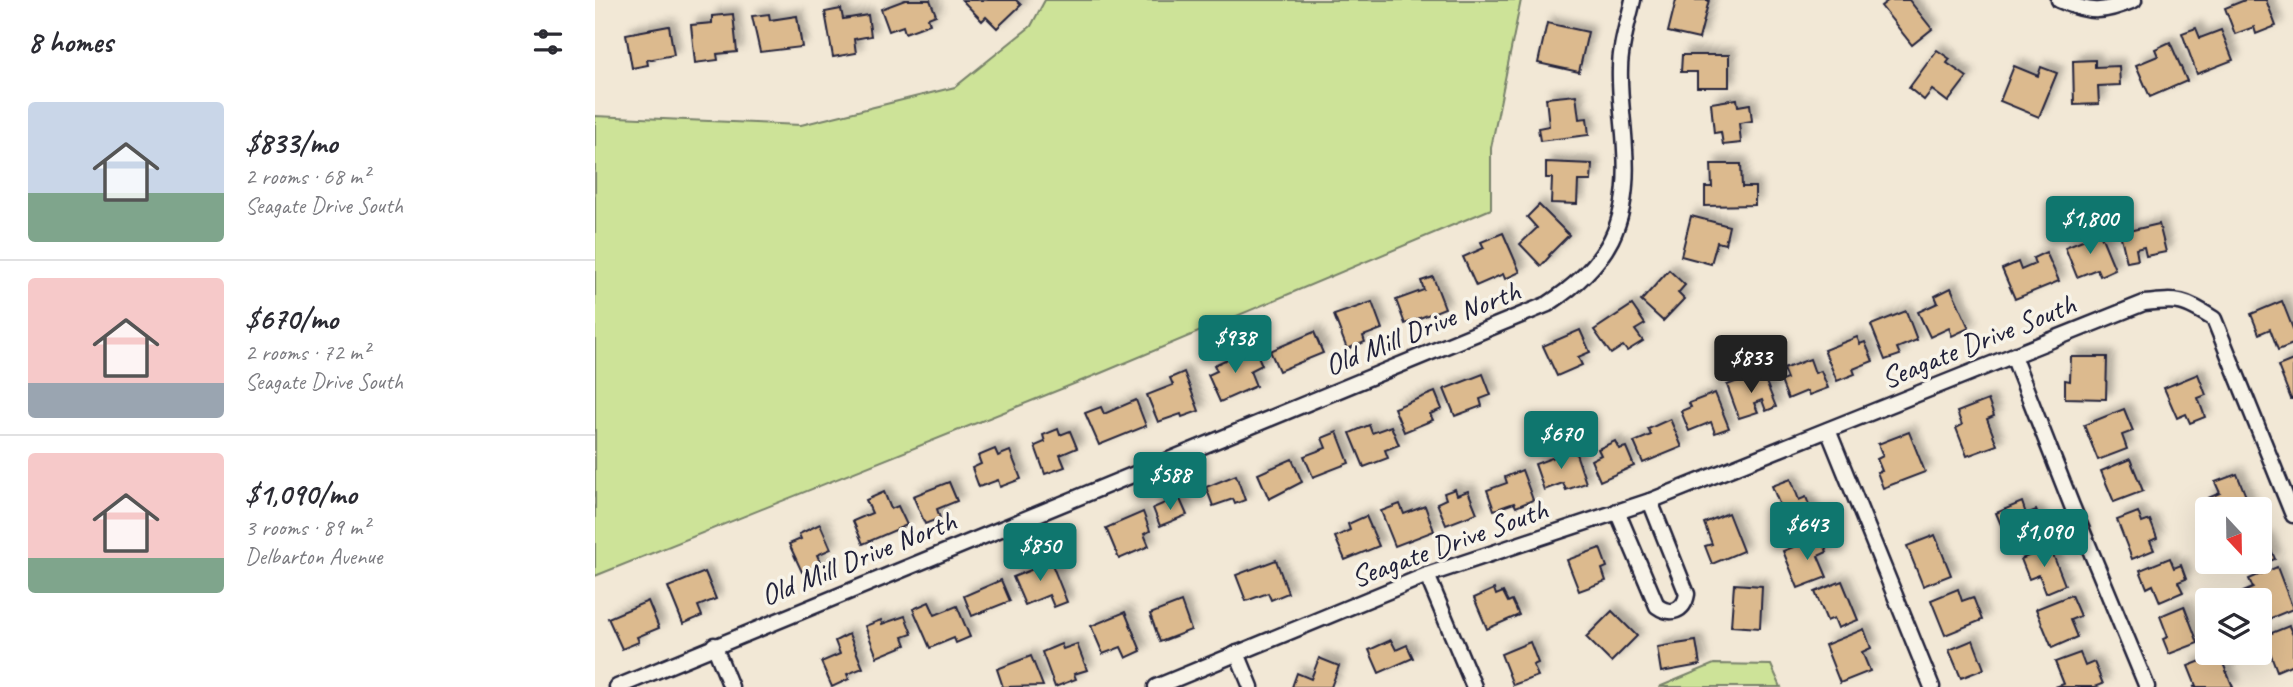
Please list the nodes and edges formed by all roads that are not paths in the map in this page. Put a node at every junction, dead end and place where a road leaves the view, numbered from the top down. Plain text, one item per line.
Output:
1 (1633, 0) edge
2 (2060, 0) edge
3 (2134, 0) edge
4 (2013, 356) junction
5 (1828, 430) junction
6 (1650, 500) junction
7 (1617, 511) junction
8 (2293, 515) edge
9 (1427, 575) junction
10 (714, 645) junction
11 (1237, 653) junction
12 (617, 687) edge
13 (731, 687) edge
14 (1156, 687) edge
15 (1251, 687) edge
16 (1474, 687) edge
17 (1932, 687) edge
18 (2147, 687) edge

1 - 10 street, Old Mill Drive North
2 - 3 street
4 - 5 street, Seagate Drive South
4 - 8 street, Seagate Drive South
4 - 18 street
5 - 6 street, Seagate Drive South
5 - 17 street
6 - 7 street, Seagate Drive South
6 - 7 street
7 - 9 street, Seagate Drive South
9 - 11 street, Seagate Drive South
9 - 16 street
10 - 12 street, Old Mill Drive North
10 - 13 street
11 - 14 street, Seagate Drive South
11 - 15 street

